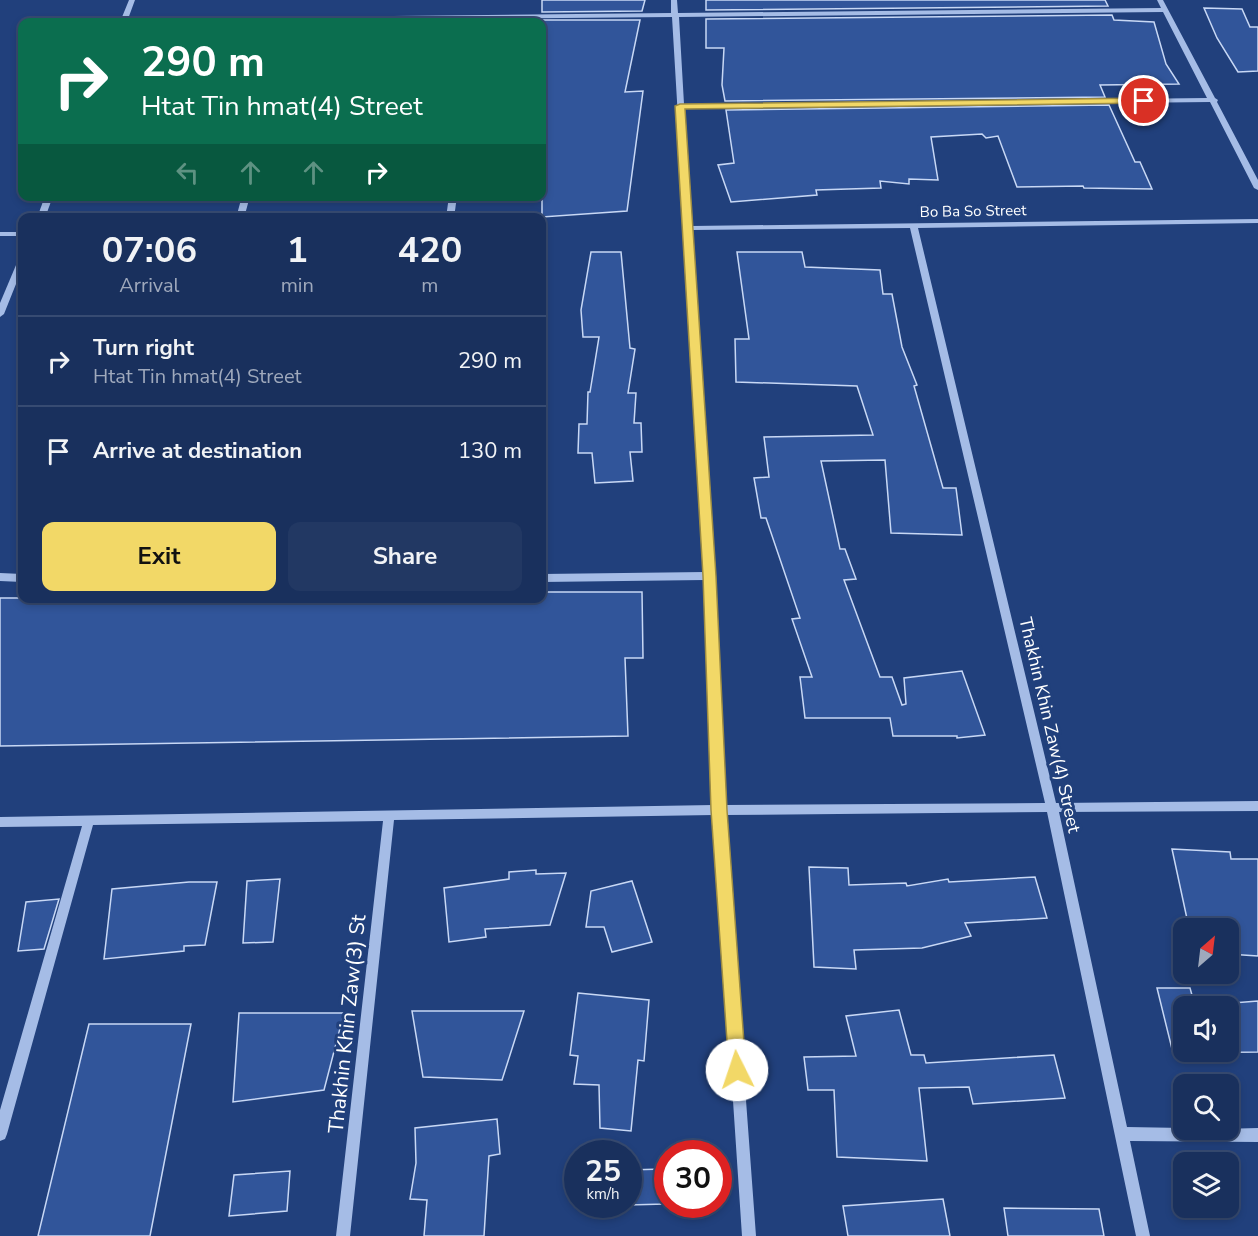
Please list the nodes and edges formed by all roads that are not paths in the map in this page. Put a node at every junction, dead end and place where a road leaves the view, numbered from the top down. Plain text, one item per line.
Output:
1 (132, 0) edge
2 (674, 0) edge
3 (1160, 0) edge
4 (1166, 10) junction
5 (674, 14) junction
6 (125, 18) edge
7 (540, 18) edge
8 (1214, 100) junction
9 (680, 106) junction
10 (1258, 188) edge
11 (1258, 221) edge
12 (913, 225) junction
13 (688, 228) junction
14 (0, 234) edge
15 (18, 234) edge
16 (18, 270) edge
17 (0, 314) edge
18 (710, 576) junction
19 (0, 577) edge
20 (18, 578) edge
21 (546, 578) edge
22 (1258, 806) edge
23 (1052, 809) junction
24 (719, 810) junction
25 (389, 817) junction
26 (89, 820) junction
27 (0, 822) edge
28 (0, 1134) edge
29 (1122, 1134) junction
30 (1258, 1135) edge
31 (344, 1236) edge
32 (749, 1236) edge
33 (1143, 1236) edge

1 - 6 street
2 - 5 street
3 - 4 street
4 - 5 street
4 - 8 street
5 - 7 street
5 - 9 street
8 - 9 street
8 - 10 street
9 - 13 street
11 - 12 street, Bo Ba So Street
12 - 13 street, Bo Ba So Street
12 - 23 street, Thakhin Khin Zaw(4) Street
13 - 18 street
14 - 15 street
16 - 17 street
18 - 21 street
18 - 24 street
19 - 20 street
22 - 23 street
23 - 24 street
23 - 29 street, Thakhin Khin Zaw(4) Street
24 - 25 street
24 - 32 street
25 - 26 street
25 - 31 street, Thakhin Khin Zaw(3) St
26 - 27 street
26 - 28 street
29 - 30 street
29 - 33 street, Thakhin Khin Zaw(4) Street

